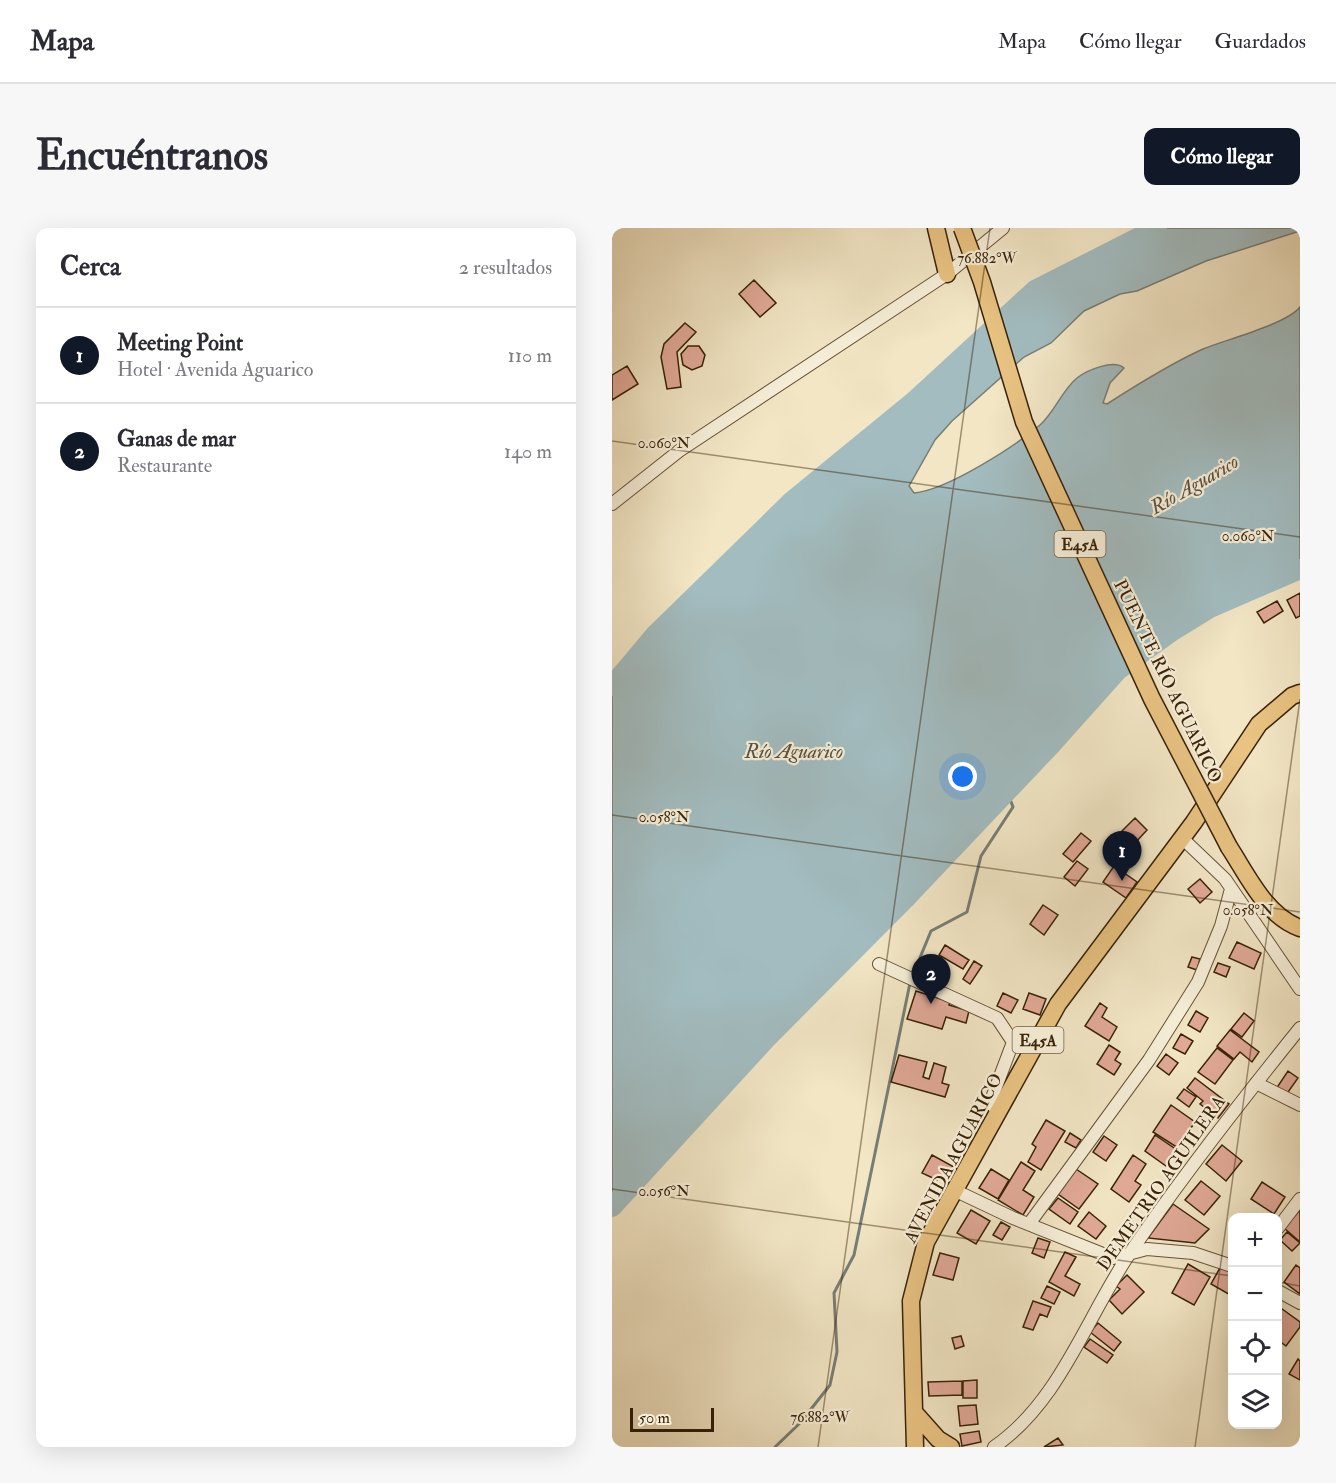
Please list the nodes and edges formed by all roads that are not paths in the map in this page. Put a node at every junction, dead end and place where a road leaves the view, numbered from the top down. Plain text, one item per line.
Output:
1 (936, 228) edge
2 (962, 228) edge
3 (1003, 228) edge
4 (947, 274) junction
5 (612, 504) edge
6 (1300, 693) edge
7 (1182, 838) junction
8 (1231, 889) junction
9 (1300, 928) edge
10 (879, 964) dead end
11 (1300, 989) edge
12 (1300, 1028) edge
13 (1256, 1083) junction
14 (1300, 1105) edge
15 (998, 1111) junction
16 (954, 1190) junction
17 (1300, 1199) edge
18 (1282, 1223) edge
19 (1029, 1224) junction
20 (1130, 1252) junction
21 (1228, 1264) edge
22 (1282, 1293) edge
23 (1300, 1304) edge
24 (914, 1412) junction
25 (915, 1447) edge
26 (951, 1447) edge
27 (994, 1447) edge

1 - 4 highway
2 - 9 highway, PUENTE RÍO AGUARICO / E45A, bridge
3 - 4 street
4 - 5 street
6 - 7 highway, AVENIDA AGUARICO / E45A
7 - 8 street
7 - 15 highway, AVENIDA AGUARICO / E45A
8 - 11 street
8 - 19 street
10 - 15 street
12 - 13 street, DEMETRIO AGUILERA
13 - 14 street
13 - 20 street, DEMETRIO AGUILERA
15 - 16 highway, AVENIDA AGUARICO / E45A
16 - 19 street
16 - 24 highway, AVENIDA AGUARICO / E45A
17 - 18 street
19 - 20 street
20 - 21 street
20 - 27 street, DEMETRIO AGUILERA
22 - 23 street
24 - 25 highway, AVENIDA AGUARICO / E45A
24 - 26 highway

